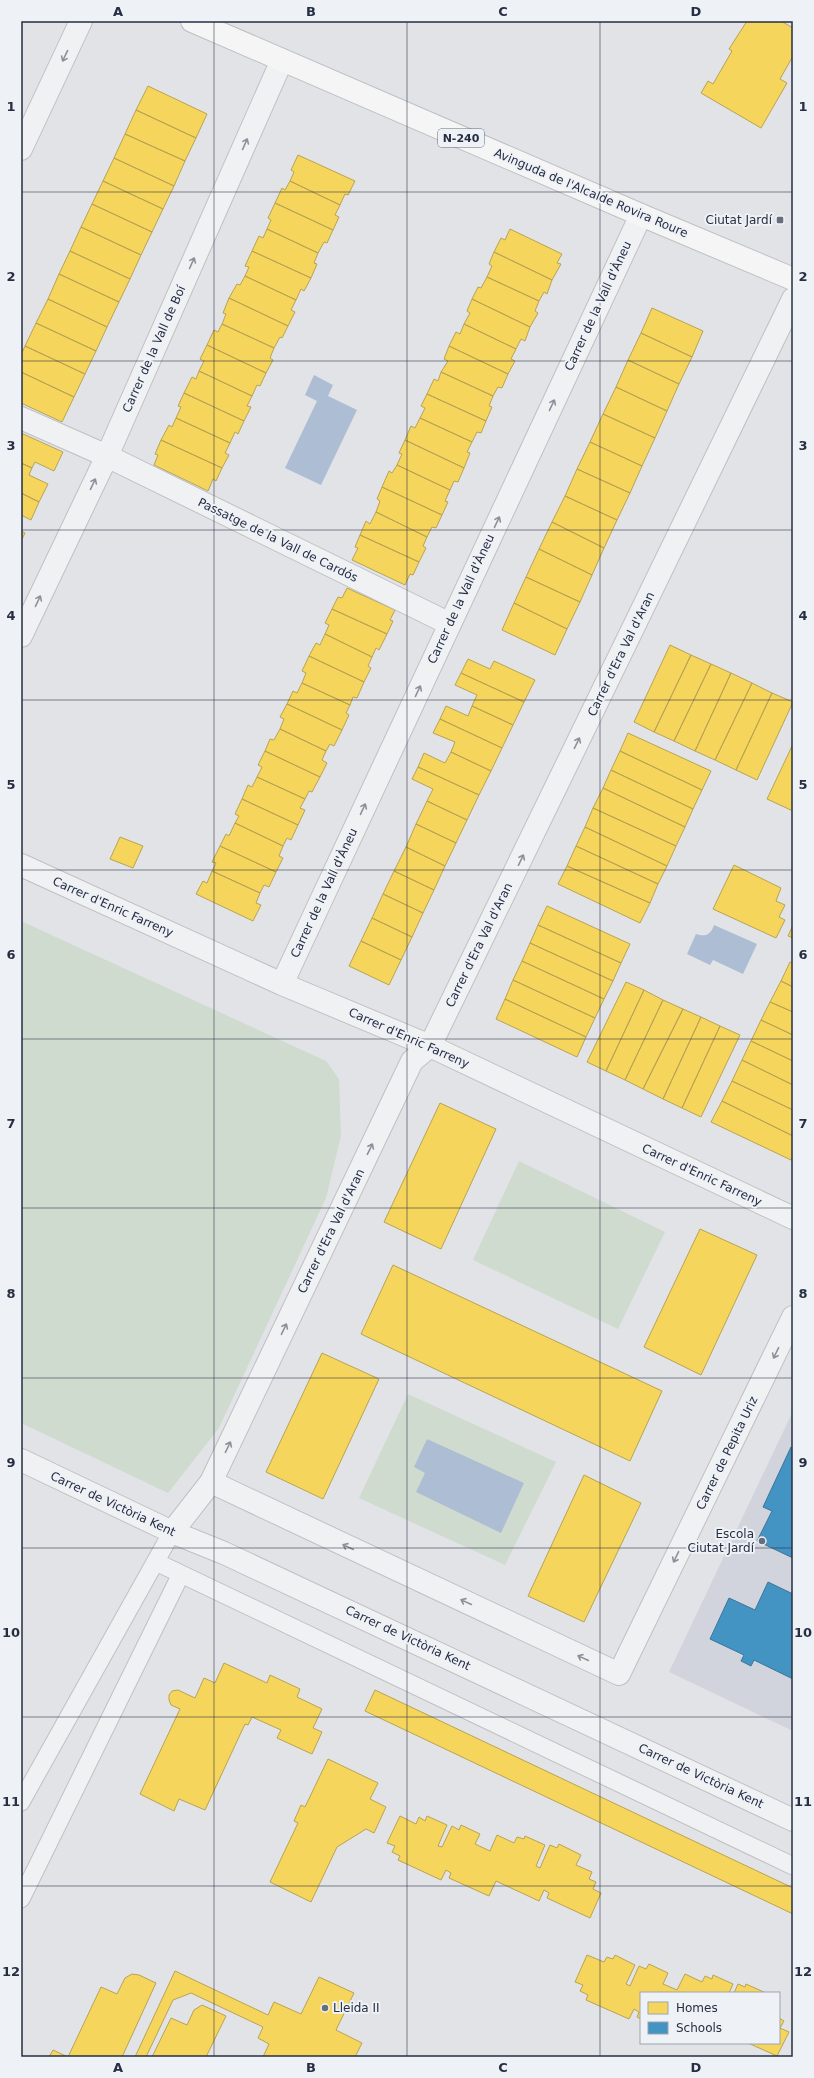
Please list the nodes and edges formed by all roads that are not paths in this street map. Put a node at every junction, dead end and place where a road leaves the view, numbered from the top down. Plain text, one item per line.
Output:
1 (81, 21) edge
2 (192, 21) edge
3 (282, 60) junction
4 (21, 149) edge
5 (641, 215) junction
6 (793, 279) edge
7 (793, 299) edge
8 (21, 418) edge
9 (106, 456) junction
10 (450, 624) junction
11 (21, 636) edge
12 (21, 865) edge
13 (282, 984) junction
14 (430, 1046) junction
15 (793, 1218) edge
16 (793, 1318) edge
17 (21, 1460) edge
18 (211, 1482) junction
19 (172, 1532) junction
20 (156, 1562) junction
21 (181, 1574) junction
22 (21, 1802) edge
23 (793, 1820) edge
24 (793, 1866) edge
25 (21, 1899) edge

1 -> 4 street
2 - 3 main road, Avinguda de l'Alcalde Rovira Roure / N-240
3 - 5 main road, Avinguda de l'Alcalde Rovira Roure / N-240
9 -> 3 street, Carrer de la Vall de Boí
5 - 6 main road, Avinguda de l'Alcalde Rovira Roure / N-240
10 -> 5 street, Carrer de la Vall d'Àneu
14 -> 7 street, Carrer d'Era Val d'Aran
8 - 9 street, Passatge de la Vall de Cardós
9 - 10 street, Passatge de la Vall de Cardós
11 -> 9 street, Carrer de la Vall de Boí
13 -> 10 street, Carrer de la Vall d'Àneu
12 - 13 street, Carrer d'Enric Farreny
13 - 14 street, Carrer d'Enric Farreny
14 - 15 street, Carrer d'Enric Farreny
18 -> 14 street, Carrer d'Era Val d'Aran
16 -> 18 street, Carrer de Pepita Uriz
17 - 19 street, Carrer de Victòria Kent
18 - 19 street, Carrer d'Era Val d'Aran
19 - 20 lane, Carrer d'Era Val d'Aran
19 - 23 street, Carrer de Victòria Kent
20 - 21 lane
20 - 22 lane, Carrer d'Era Val d'Aran
21 - 24 lane
21 - 25 lane

